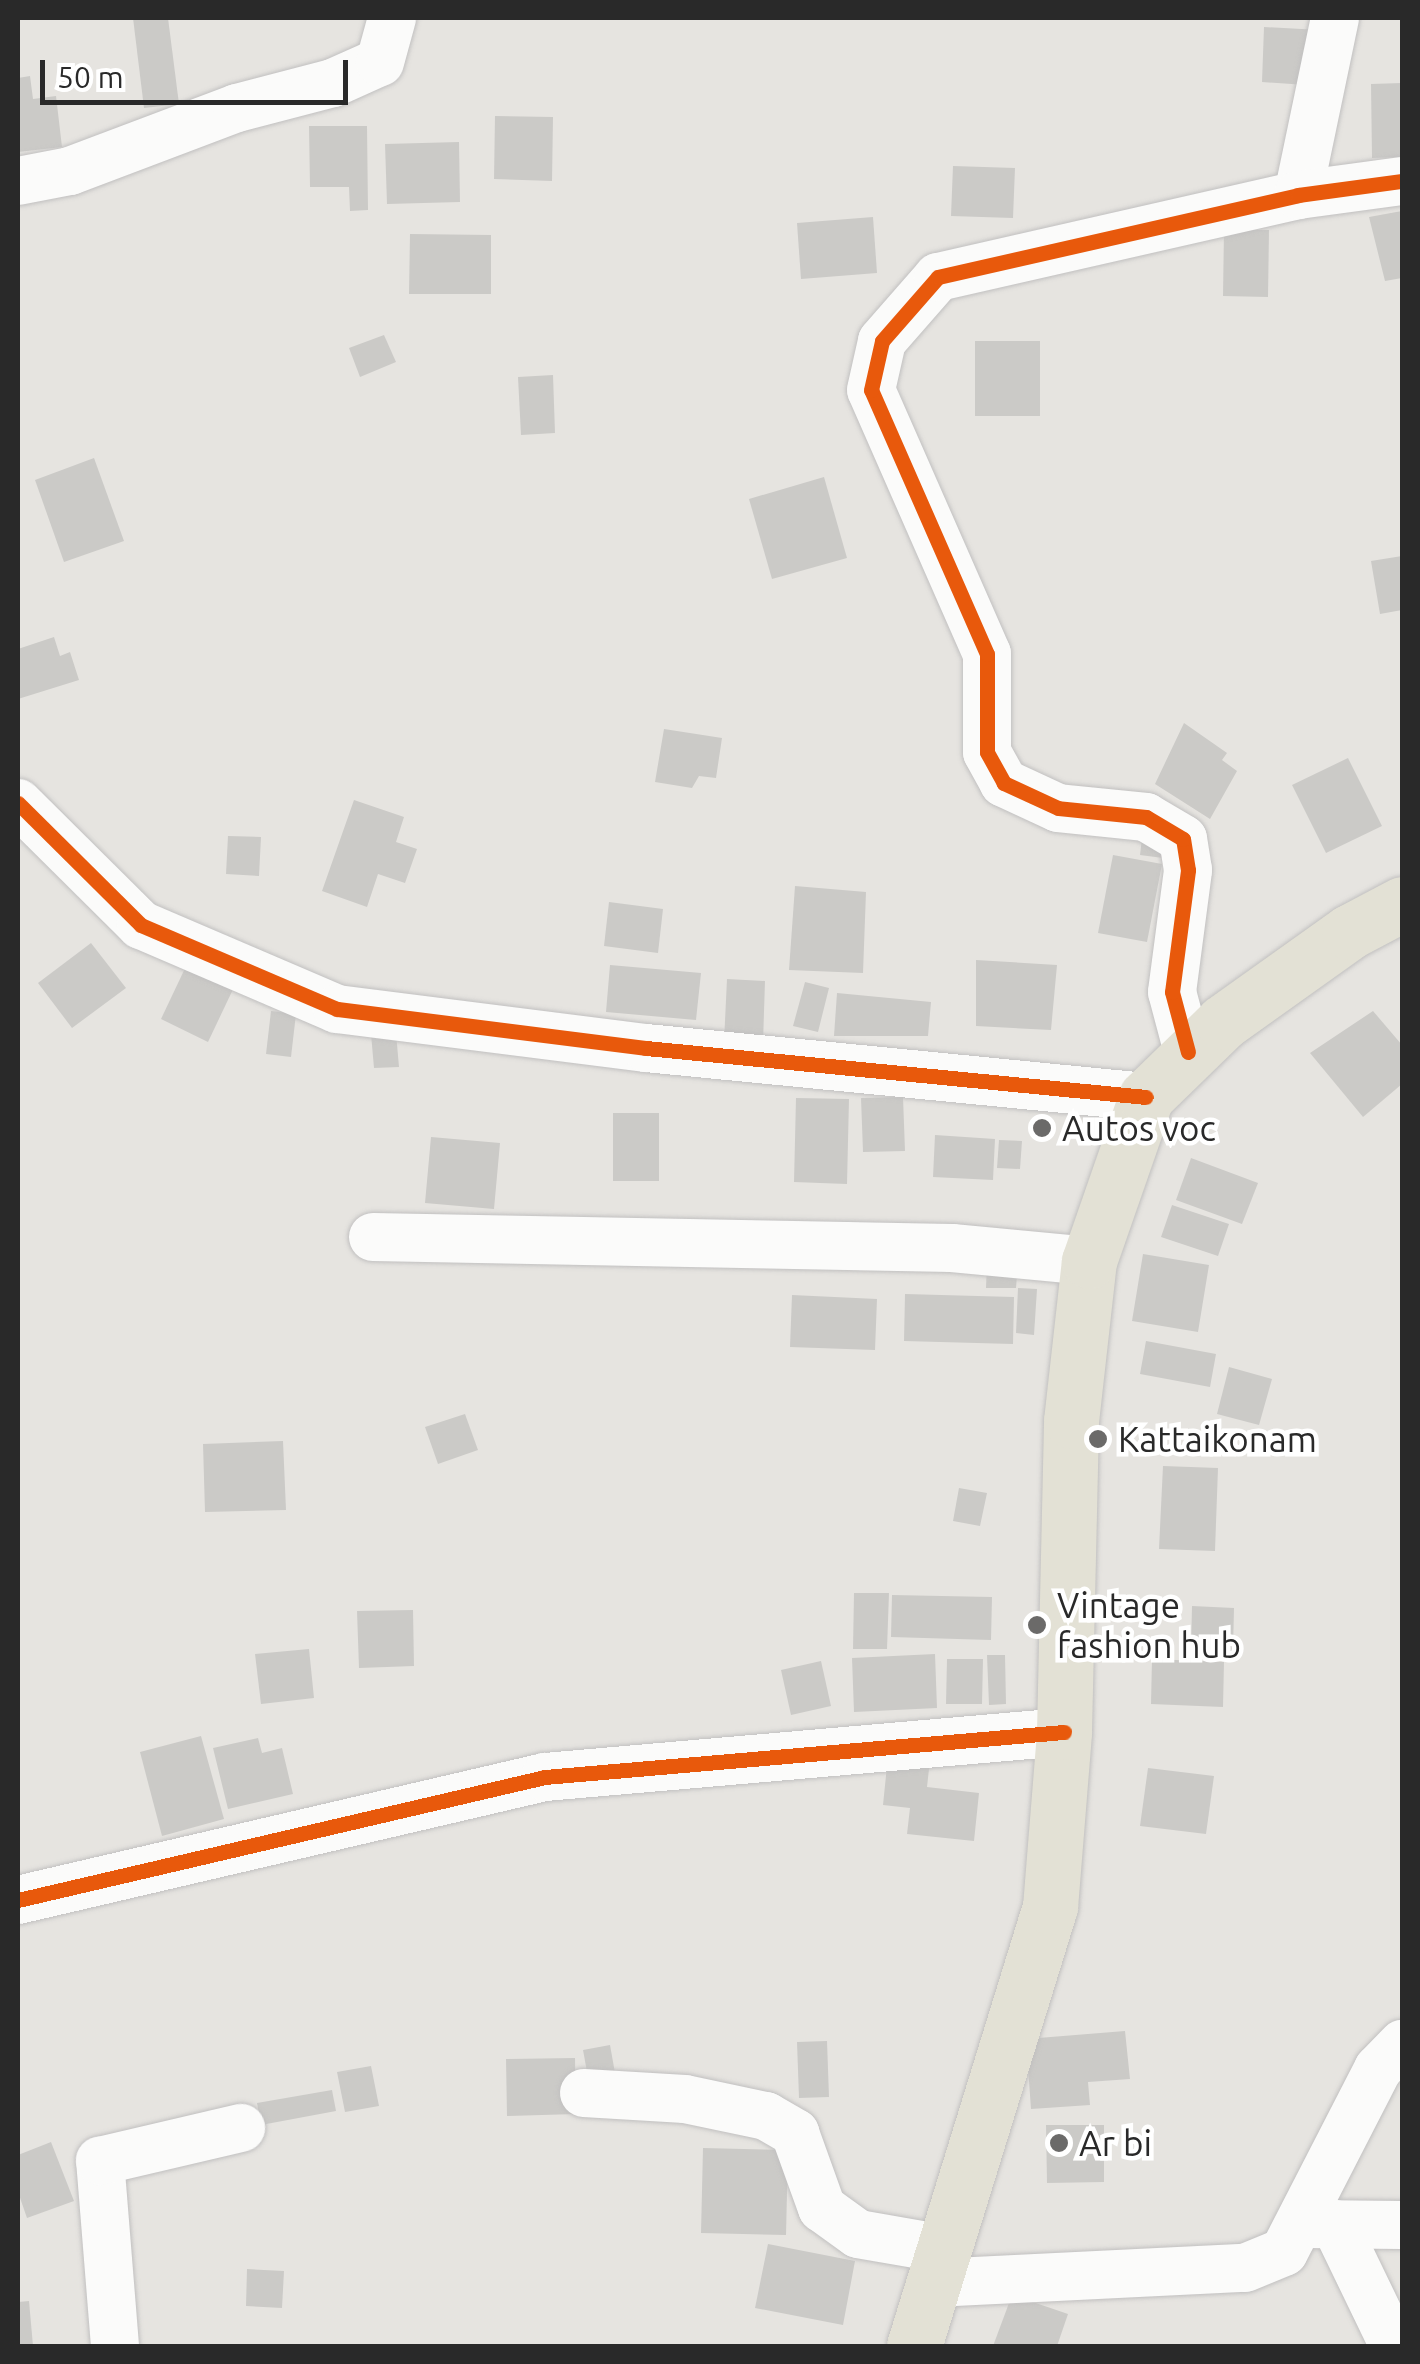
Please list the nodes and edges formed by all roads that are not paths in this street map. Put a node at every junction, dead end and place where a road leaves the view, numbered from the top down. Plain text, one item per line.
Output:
1 (392, 18) edge
2 (1335, 18) edge
3 (18, 181) edge
4 (1402, 181) edge
5 (1298, 195) junction
6 (18, 803) edge
7 (1402, 904) edge
8 (1188, 1052) junction
9 (1146, 1097) junction
10 (373, 1237) dead end
11 (1089, 1261) junction
12 (1064, 1732) junction
13 (18, 1900) edge
14 (1402, 2044) edge
15 (584, 2093) dead end
16 (241, 2128) dead end
17 (1319, 2224) junction
18 (1402, 2225) edge
19 (939, 2266) junction
20 (115, 2346) edge
21 (914, 2346) edge
22 (1394, 2346) edge

1 - 3 street
2 - 5 street
4 - 5 street
5 - 8 street
6 - 9 street
7 - 8 main road
8 - 9 main road
9 - 11 main road
10 - 11 street
11 - 12 main road
12 - 13 street
12 - 19 main road
14 - 17 street
15 - 19 street
16 - 20 street
17 - 18 street
17 - 19 street
17 - 22 street
19 - 21 main road

